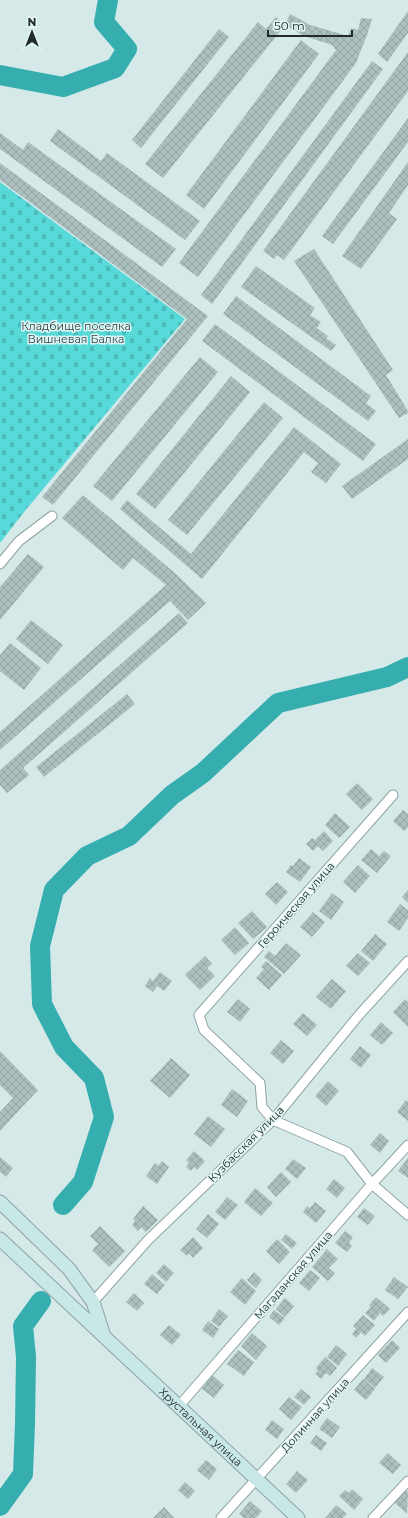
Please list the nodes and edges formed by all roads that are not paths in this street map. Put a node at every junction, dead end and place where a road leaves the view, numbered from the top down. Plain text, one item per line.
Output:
1 (52, 516) dead end
2 (0, 564) edge
3 (393, 795) dead end
4 (408, 962) edge
5 (273, 1120) junction
6 (408, 1144) edge
7 (372, 1184) junction
8 (0, 1202) edge
9 (408, 1215) edge
10 (0, 1239) edge
11 (93, 1302) junction
12 (408, 1312) edge
13 (104, 1335) junction
14 (179, 1406) junction
15 (257, 1480) junction
16 (408, 1481) edge
17 (221, 1518) edge
18 (298, 1518) edge
19 (374, 1518) edge

1 - 2 street
3 - 5 street, Героическая улица
4 - 5 street, Кузбасская улица
5 - 7 street
5 - 11 street, Кузбасская улица
6 - 7 street, Магаданская улица
7 - 9 street
7 - 14 street, Магаданская улица
8 - 11 street, Хрустальная улица
10 - 13 street, Хрустальная улица
11 - 13 street, Хрустальная улица
12 - 15 street, Долинная улица
13 - 14 street, Хрустальная улица
14 - 15 street, Хрустальная улица
15 - 17 street, Долинная улица
15 - 18 street, Хрустальная улица
16 - 19 street

